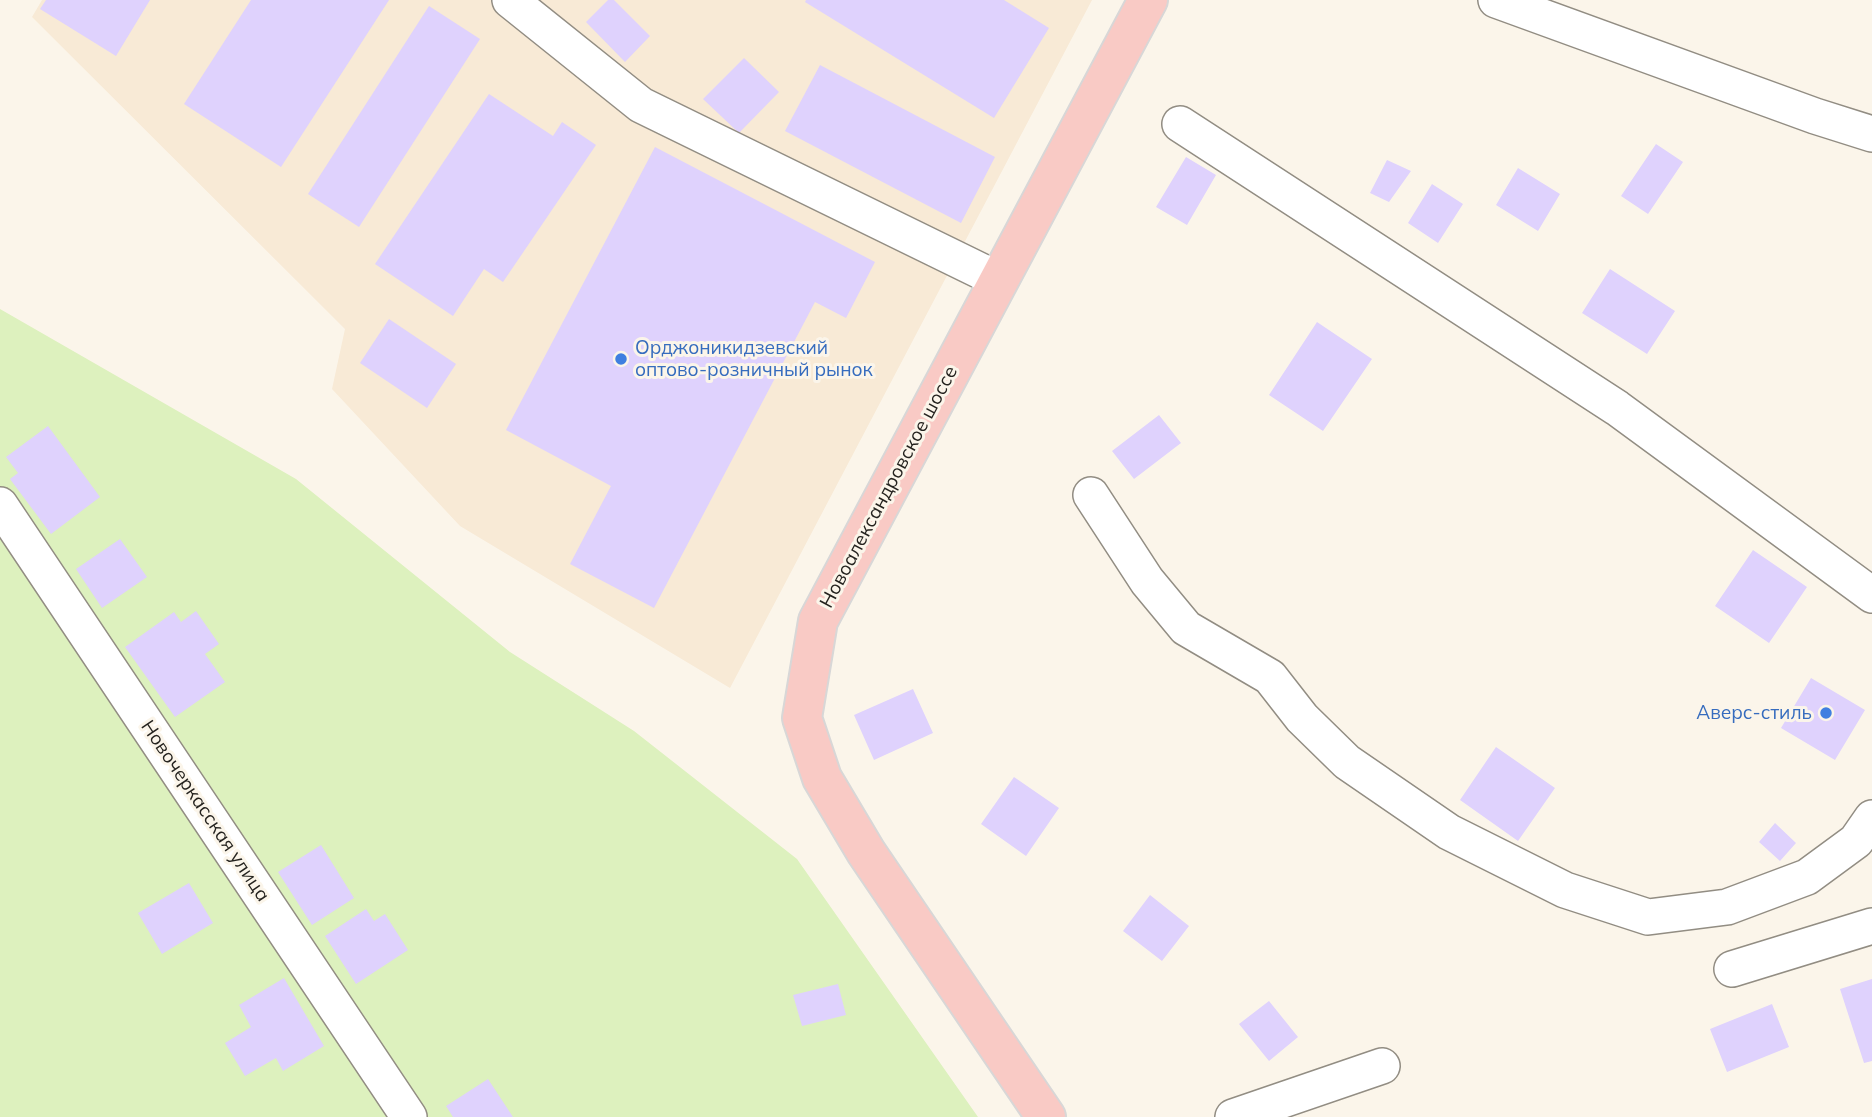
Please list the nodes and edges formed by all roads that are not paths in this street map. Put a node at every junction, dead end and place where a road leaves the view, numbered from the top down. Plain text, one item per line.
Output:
1 (510, 0) edge
2 (1148, 0) edge
3 (1496, 0) edge
4 (1180, 124) dead end
5 (1872, 134) edge
6 (999, 280) junction
7 (1091, 495) dead end
8 (0, 505) edge
9 (1872, 595) edge
10 (1872, 818) edge
11 (1872, 926) edge
12 (1732, 969) dead end
13 (1382, 1066) dead end
14 (409, 1117) edge
15 (1046, 1117) edge
16 (1233, 1117) edge

1 - 6 street
2 - 6 main road, Новоалександровское шоссе
3 - 5 street
4 - 9 street
6 - 15 main road, Новоалександровское шоссе
7 - 10 street
8 - 14 street, Новочеркасская улица
11 - 12 street
13 - 16 street

